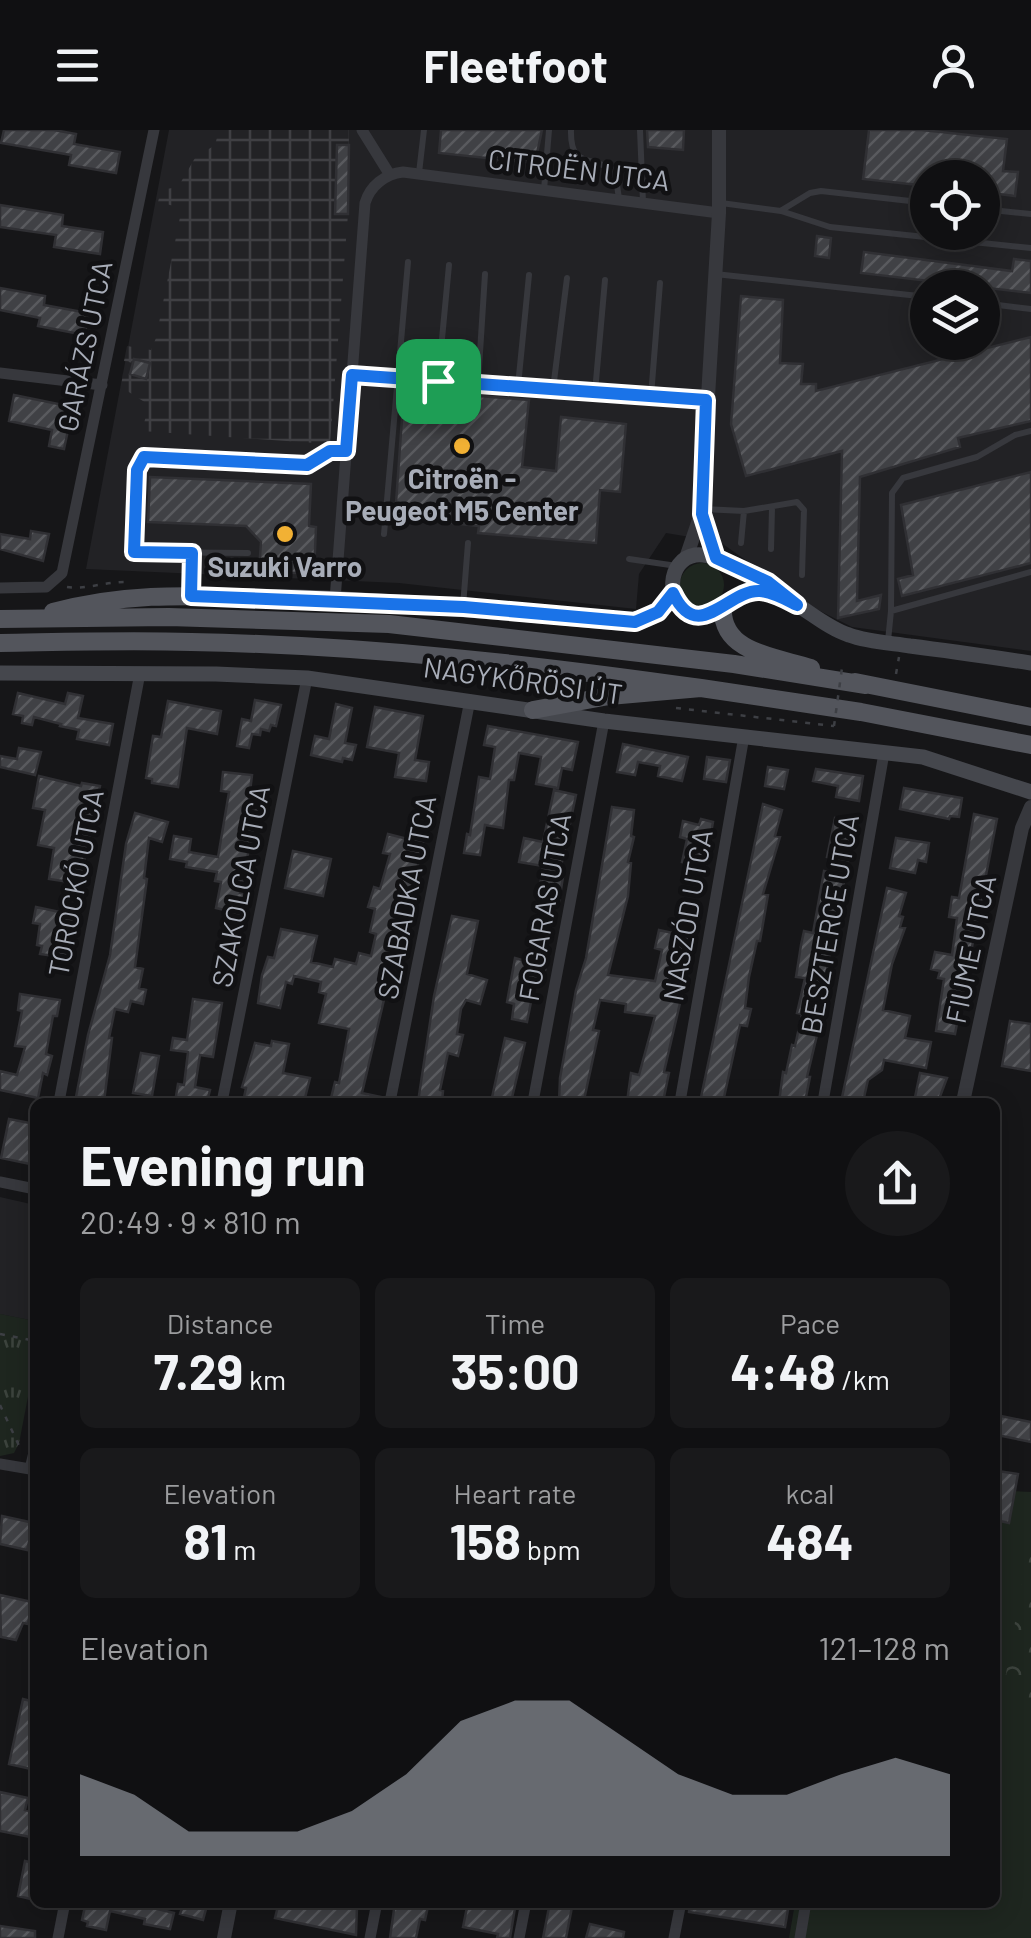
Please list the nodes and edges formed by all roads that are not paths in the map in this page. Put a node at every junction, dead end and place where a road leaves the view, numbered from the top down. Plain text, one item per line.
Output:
1 (154, 130) edge
2 (362, 130) edge
3 (424, 130) edge
4 (550, 130) edge
5 (571, 130) edge
6 (640, 130) edge
7 (719, 130) edge
8 (418, 174) junction
9 (390, 175) junction
10 (544, 190) junction
11 (620, 199) junction
12 (910, 201) edge
13 (643, 202) junction
14 (719, 208) junction
15 (780, 211) junction
16 (1000, 211) edge
17 (1031, 214) edge
18 (1031, 248) edge
19 (408, 262) dead end
20 (449, 264) dead end
21 (485, 274) dead end
22 (714, 274) junction
23 (529, 275) dead end
24 (567, 278) dead end
25 (605, 280) dead end
26 (660, 283) dead end
27 (910, 295) edge
28 (1000, 306) edge
29 (1031, 309) edge
30 (0, 374) edge
31 (352, 375) junction
32 (398, 378) junction
33 (438, 381) junction
34 (478, 384) junction
35 (102, 385) junction
36 (518, 386) junction
37 (553, 389) junction
38 (595, 392) junction
39 (650, 396) junction
40 (706, 400) junction
41 (1031, 432) edge
42 (346, 451) junction
43 (772, 508) junction
44 (702, 511) junction
45 (744, 511) junction
46 (384, 534) dead end
47 (468, 542) dead end
48 (741, 543) dead end
49 (771, 549) dead end
50 (192, 553) junction
51 (248, 554) dead end
52 (629, 559) dead end
53 (719, 560) junction
54 (682, 562) junction
55 (1031, 572) edge
56 (802, 575) dead end
57 (0, 588) edge
58 (673, 593) junction
59 (191, 596) junction
60 (335, 600) junction
61 (724, 605) junction
62 (797, 605) junction
63 (464, 607) junction
64 (891, 612) junction
65 (0, 619) edge
66 (29, 619) junction
67 (888, 642) junction
68 (0, 643) edge
69 (1031, 663) edge
70 (140, 672) junction
71 (0, 673) edge
72 (307, 678) junction
73 (866, 686) junction
74 (700, 688) junction
75 (470, 700) junction
76 (533, 710) junction
77 (1031, 717) edge
78 (604, 720) junction
79 (744, 736) junction
80 (1031, 745) edge
81 (884, 753) junction
82 (1031, 792) edge
83 (1031, 807) edge
84 (60, 1098) edge
85 (223, 1098) edge
86 (391, 1098) edge
87 (535, 1098) edge
88 (681, 1098) edge
89 (824, 1098) edge
90 (965, 1098) edge
91 (0, 1182) edge
92 (30, 1188) edge
93 (0, 1464) edge
94 (30, 1469) edge
95 (64, 1908) edge
96 (231, 1908) edge
97 (377, 1908) edge
98 (525, 1908) edge
99 (680, 1908) edge
100 (805, 1908) edge
101 (58, 1938) edge
102 (224, 1938) edge
103 (370, 1938) edge
104 (519, 1938) edge
105 (674, 1938) edge
106 (800, 1938) edge

1 - 35 street, GARÁZS UTCA
2 - 9 street
3 - 8 lane
4 - 10 lane
5 - 11 lane
6 - 13 lane
7 - 14 street
8 - 9 street, CITROËN UTCA
8 - 10 street, CITROËN UTCA
9 - 31 street
10 - 11 street, CITROËN UTCA
11 - 13 street, CITROËN UTCA
12 - 15 lane
13 - 14 street, CITROËN UTCA
14 - 15 lane
14 - 22 street
15 - 18 lane
16 - 17 lane
19 - 32 lane
20 - 33 lane
21 - 34 lane
22 - 27 lane
22 - 40 street
23 - 36 lane
24 - 37 lane
25 - 38 lane
26 - 39 lane
28 - 29 lane
30 - 35 street
31 - 32 lane
31 - 42 street
32 - 33 lane
32 - 46 lane
33 - 34 lane
34 - 36 lane
35 - 57 street, GARÁZS UTCA
36 - 37 lane
37 - 38 lane
38 - 39 lane
39 - 40 lane
40 - 44 street
41 - 64 lane
42 - 50 lane
42 - 60 street
43 - 45 lane
43 - 49 lane
43 - 56 lane
44 - 45 lane
44 - 53 street
44 - 54 street
45 - 48 lane
47 - 63 lane
50 - 51 lane
50 - 59 lane
52 - 54 lane
53 - 54 main road
53 - 61 main road
53 - 62 main road
54 - 58 main road
55 - 64 lane
58 - 61 main road
58 - 63 main road
59 - 60 main road
59 - 66 main road
60 - 63 main road
61 - 62 main road
61 - 73 main road
62 - 67 main road
64 - 67 lane
65 - 66 main road, NAGYKŐRÖSI ÚT
66 - 73 main road, NAGYKŐRÖSI ÚT
67 - 69 main road
68 - 74 main road, NAGYKŐRÖSI ÚT
70 - 71 main road, NAGYKŐRÖSI ÚT
70 - 72 main road, NAGYKŐRÖSI ÚT
70 - 84 street, TOROCKÓ UTCA
72 - 75 main road, NAGYKŐRÖSI ÚT
72 - 85 street, SZAKOLCA UTCA
73 - 77 main road
74 - 76 main road
74 - 80 main road
75 - 76 main road, NAGYKŐRÖSI ÚT
75 - 86 street, SZABADKA UTCA
76 - 78 main road, NAGYKŐRÖSI ÚT
78 - 79 main road, NAGYKŐRÖSI ÚT
78 - 87 street, FOGARAS UTCA
79 - 81 main road, NAGYKŐRÖSI ÚT
79 - 88 street, NASZÓD UTCA
81 - 82 main road, NAGYKŐRÖSI ÚT
81 - 89 street, BESZTERCE UTCA
83 - 90 street, FIUME UTCA
91 - 92 street
93 - 94 street
95 - 101 street
96 - 102 street
97 - 103 street
98 - 104 street
99 - 105 street
100 - 106 street

